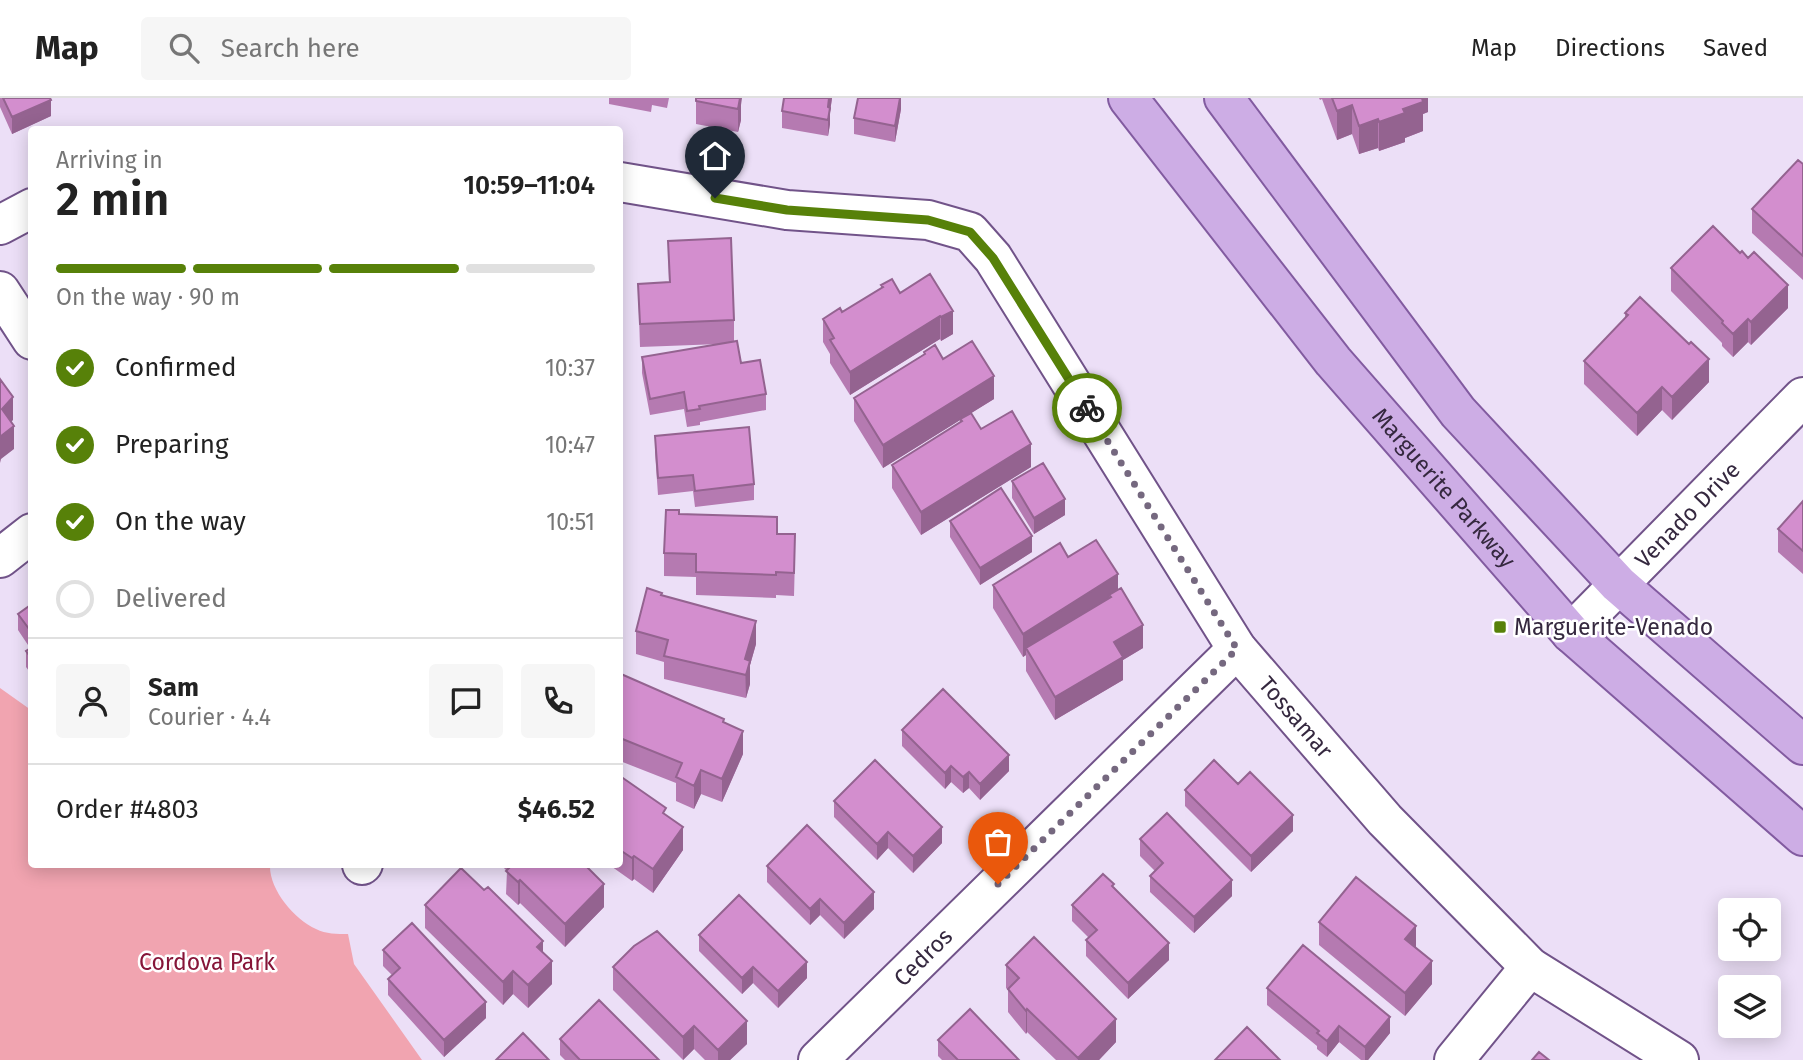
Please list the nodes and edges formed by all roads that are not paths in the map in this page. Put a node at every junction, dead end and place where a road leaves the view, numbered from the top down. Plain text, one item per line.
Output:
1 (1128, 98) edge
2 (1224, 98) edge
3 (623, 183) edge
4 (28, 210) edge
5 (0, 225) edge
6 (0, 291) edge
7 (28, 334) edge
8 (1803, 397) edge
9 (28, 536) edge
10 (0, 558) edge
11 (1618, 584) junction
12 (1571, 633) junction
13 (1237, 649) junction
14 (1803, 745) edge
15 (1803, 836) edge
16 (1530, 967) junction
17 (818, 1060) edge
18 (1454, 1060) edge
19 (1679, 1060) edge

1 - 12 main road, Marguerite Parkway
2 - 11 main road
3 - 13 street, Tossamar
4 - 5 street
6 - 7 street
8 - 11 street, Venado Drive
9 - 10 street
11 - 12 street, Venado Drive
11 - 14 main road
12 - 15 main road, Marguerite Parkway
13 - 16 street, Tossamar
13 - 17 street, Cedros
16 - 18 street
16 - 19 street, Tossamar

